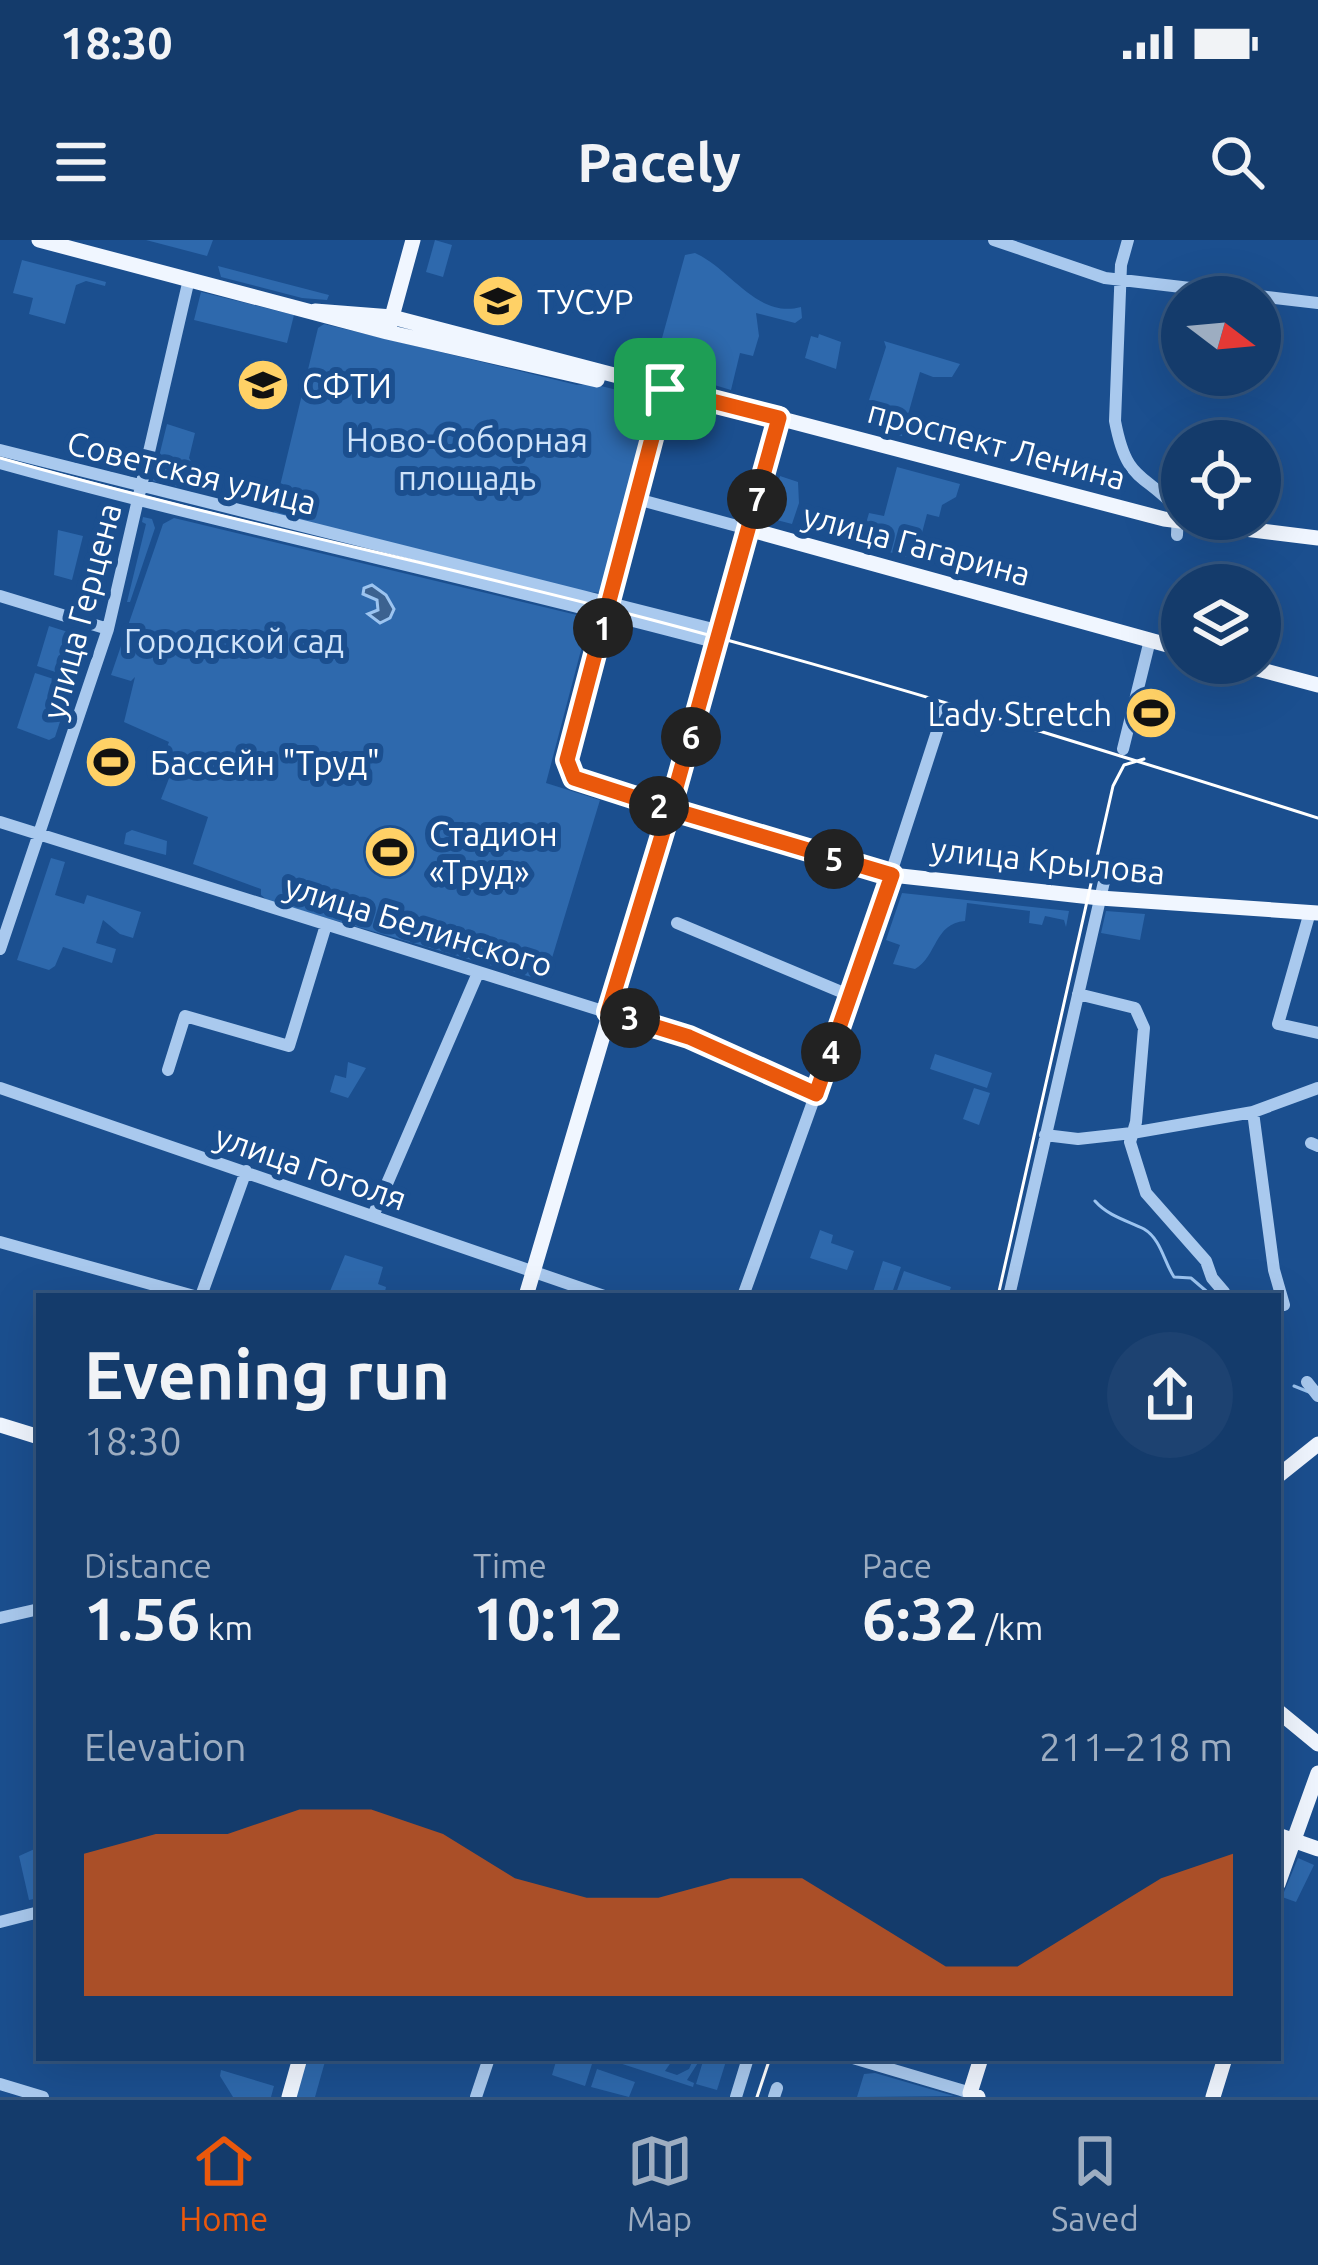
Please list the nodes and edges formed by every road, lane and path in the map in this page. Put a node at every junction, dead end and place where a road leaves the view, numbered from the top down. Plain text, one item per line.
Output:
1 (39, 240) edge
2 (413, 240) edge
3 (994, 240) edge
4 (1128, 240) edge
5 (189, 279) junction
6 (1120, 279) junction
7 (1318, 303) edge
8 (389, 325) junction
9 (665, 389) junction
10 (779, 418) junction
11 (0, 450) edge
12 (0, 463) edge
13 (140, 495) junction
14 (637, 499) junction
15 (1161, 503) edge
16 (1161, 516) edge
17 (748, 530) junction
18 (1281, 533) edge
19 (1318, 538) edge
20 (0, 596) edge
21 (608, 607) junction
22 (108, 629) junction
23 (720, 637) junction
24 (1150, 640) junction
25 (1161, 643) edge
26 (1281, 675) edge
27 (1318, 685) edge
28 (944, 710) dead end
29 (1124, 749) dead end
30 (670, 809) junction
31 (0, 822) edge
32 (40, 833) junction
33 (1106, 873) dead end
34 (892, 875) junction
35 (1100, 898) junction
36 (1314, 913) edge
37 (677, 923) dead end
38 (326, 925) junction
39 (0, 949) edge
40 (478, 973) junction
41 (1078, 994) junction
42 (851, 996) junction
43 (608, 1012) junction
44 (1318, 1033) edge
45 (168, 1070) dead end
46 (0, 1088) edge
47 (1318, 1088) edge
48 (816, 1094) junction
49 (1252, 1112) junction
50 (1132, 1133) junction
51 (1045, 1136) junction
52 (246, 1171) junction
53 (373, 1216) junction
54 (0, 1242) edge
55 (532, 1273) junction
56 (1223, 1292) dead end
57 (186, 1293) edge
58 (198, 1293) edge
59 (527, 1293) edge
60 (595, 1293) edge
61 (744, 1293) edge
62 (1010, 1293) edge
63 (1281, 1293) edge
64 (1281, 1294) edge
65 (1284, 1305) dead end
66 (1307, 1382) dead end
67 (1318, 1396) edge
68 (0, 1425) edge
69 (36, 1436) edge
70 (1318, 1444) edge
71 (1281, 1473) edge
72 (36, 1610) edge
73 (0, 1618) edge
74 (1281, 1713) edge
75 (1318, 1744) edge
76 (1318, 1773) edge
77 (1285, 1838) edge
78 (1318, 1849) edge
79 (36, 1913) edge
80 (0, 1922) edge
81 (299, 2061) edge
82 (488, 2061) edge
83 (747, 2061) edge
84 (862, 2061) edge
85 (980, 2061) edge
86 (1224, 2061) edge
87 (0, 2084) edge
88 (972, 2096) edge
89 (43, 2097) edge
90 (289, 2097) edge
91 (476, 2097) edge
92 (736, 2097) edge
93 (1213, 2097) edge

1 - 5 main road, проспект Ленина
2 - 8 main road
3 - 6 street
4 - 6 street
5 - 8 main road, проспект Ленина
5 - 13 street, улица Герцена
6 - 7 street
6 - 15 street
8 - 9 main road, проспект Ленина
9 - 10 main road, проспект Ленина
9 - 14 street
10 - 16 main road, проспект Ленина
10 - 17 main road
11 - 13 street, Советская улица
12 - 13 street, Советская улица
13 - 21 street, Советская улица
13 - 22 street, улица Герцена
14 - 17 street, улица Гагарина
14 - 21 street
17 - 23 main road
17 - 24 main road, улица Гагарина
18 - 19 main road, проспект Ленина
20 - 22 street
21 - 23 street, Советская улица
21 - 30 street, улица Крылова
22 - 32 street, улица Герцена
23 - 30 main road
24 - 25 main road, улица Гагарина
24 - 29 street
26 - 27 main road
28 - 34 street
30 - 34 main road, улица Крылова
30 - 43 main road
31 - 32 street, улица Белинского
32 - 38 street, улица Белинского
32 - 39 street, улица Герцена
33 - 35 street
34 - 35 main road, улица Крылова
34 - 42 street
35 - 36 main road, улица Крылова
35 - 41 street
36 - 44 street
37 - 42 street
38 - 40 street, улица Белинского
38 - 45 street
40 - 43 street, улица Белинского
40 - 53 street
41 - 50 street
41 - 51 street
42 - 48 street
43 - 48 street, улица Белинского
43 - 55 main road
46 - 52 street, улица Гоголя
47 - 49 street
48 - 61 street
49 - 50 street
49 - 63 street
50 - 51 street
50 - 56 street
51 - 62 street
52 - 53 street, улица Гоголя
52 - 58 street
53 - 55 street, улица Гоголя
54 - 57 street
55 - 59 main road
55 - 60 street, улица Гоголя
64 - 65 street
66 - 67 street
68 - 69 main road
70 - 71 main road
72 - 73 street
74 - 75 main road
76 - 77 main road
77 - 78 main road
79 - 80 street
81 - 90 main road
82 - 91 street
83 - 92 street
84 - 88 street
85 - 88 main road
86 - 93 main road
87 - 89 street

